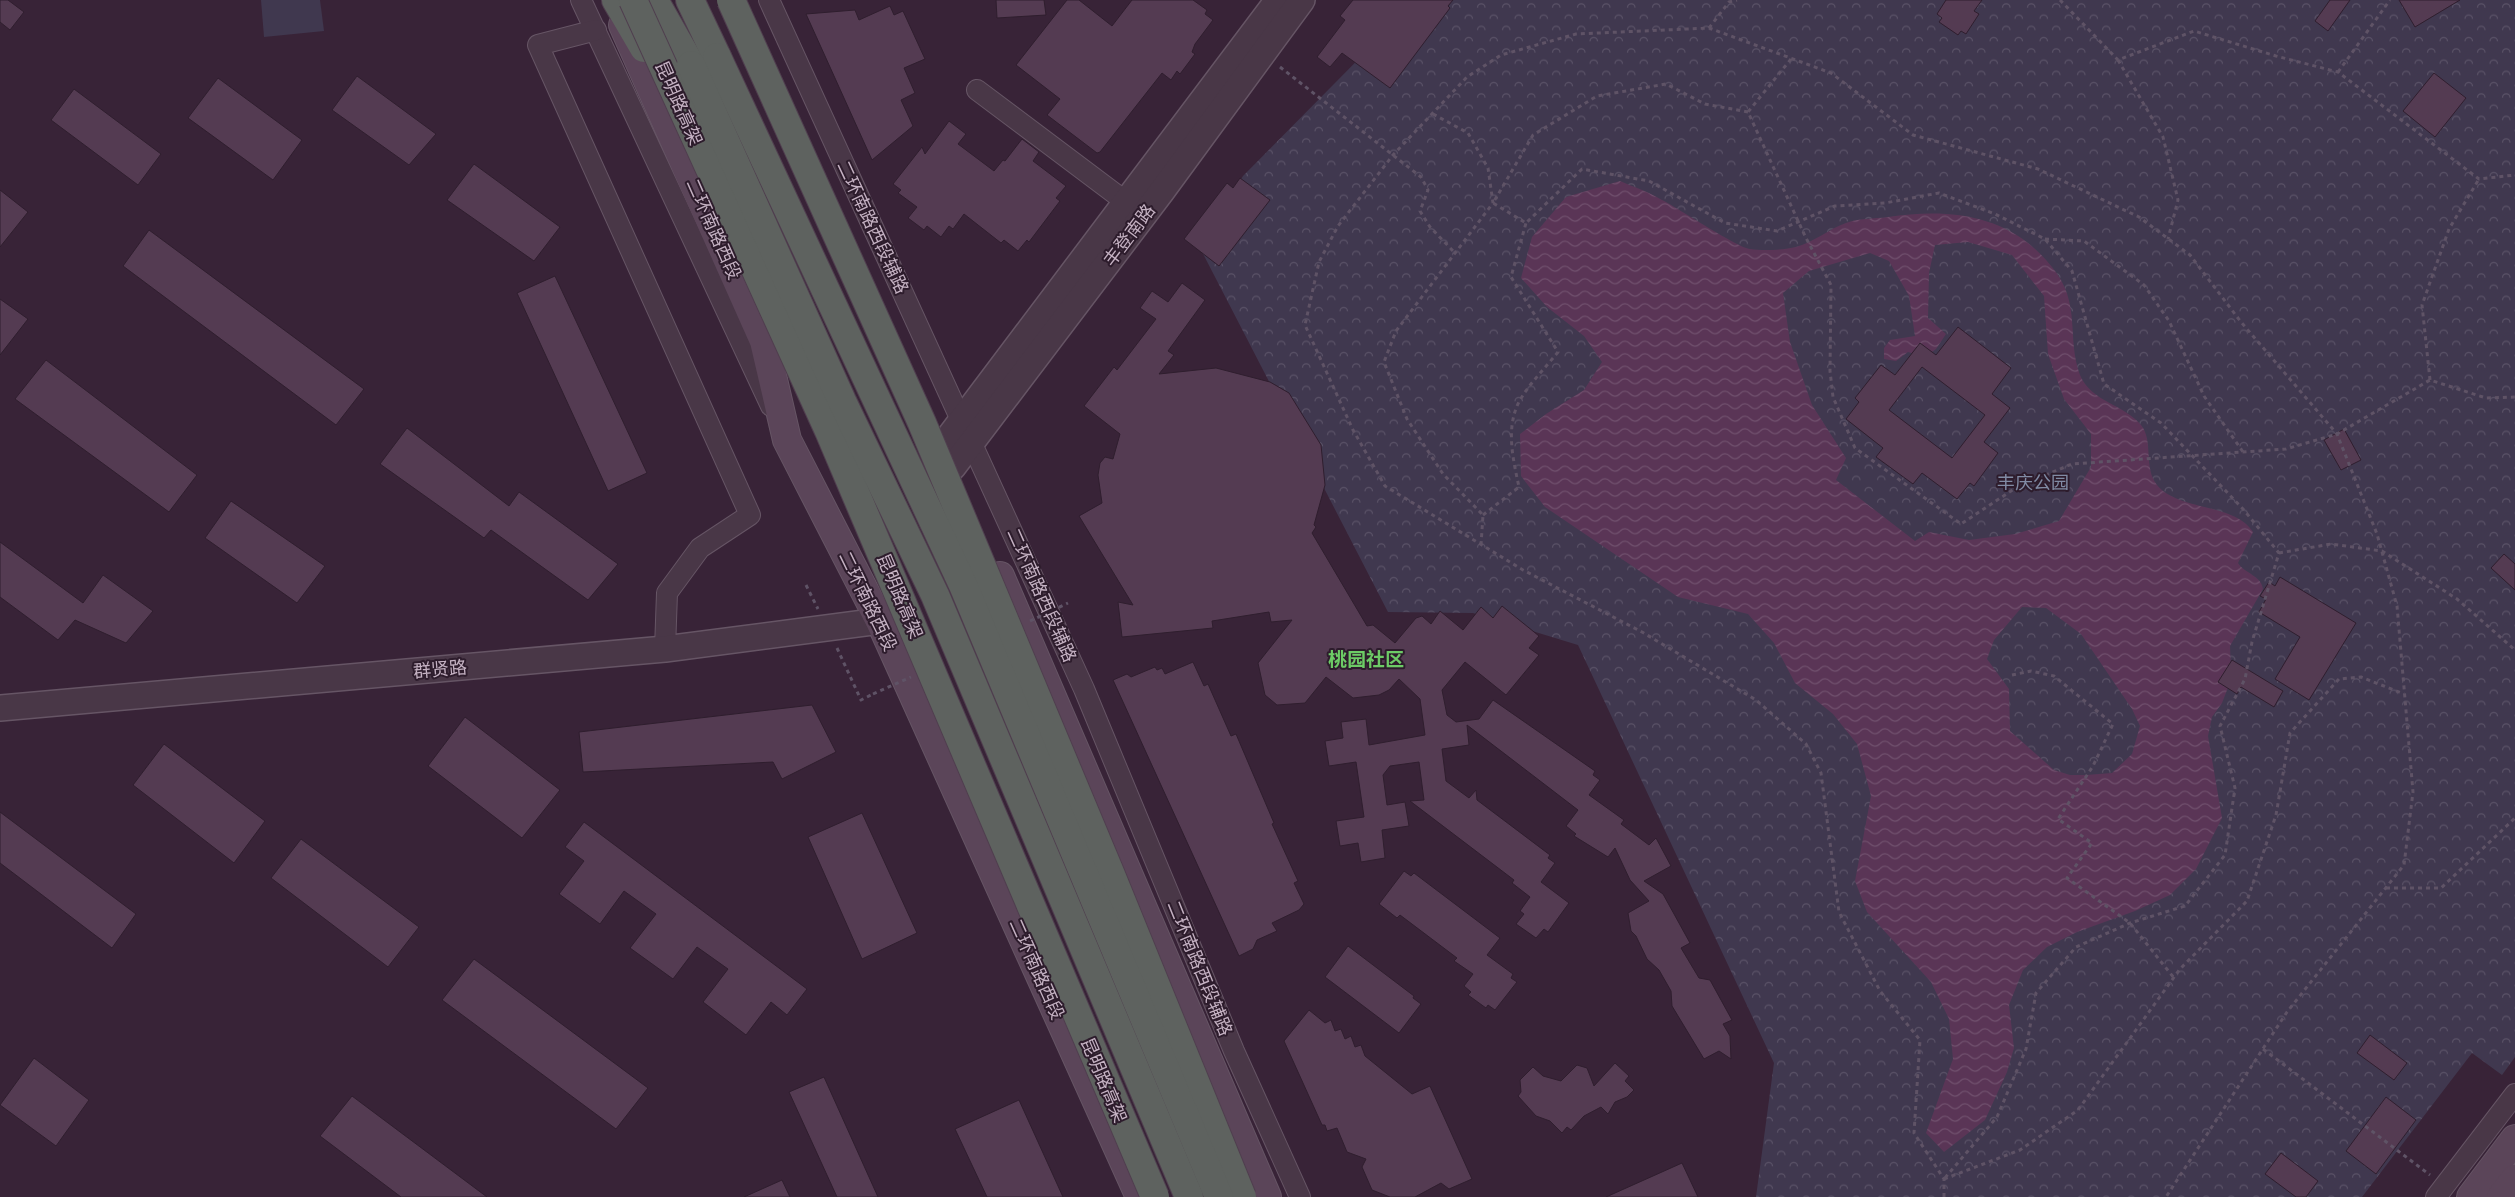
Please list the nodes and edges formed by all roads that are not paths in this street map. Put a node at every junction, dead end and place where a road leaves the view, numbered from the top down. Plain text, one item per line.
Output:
1 (581, 0) edge
2 (614, 0) edge
3 (633, 0) edge
4 (654, 0) edge
5 (690, 0) edge
6 (731, 0) edge
7 (736, 0) edge
8 (769, 0) edge
9 (1278, 0) edge
10 (1302, 0) edge
11 (596, 30) junction
12 (977, 90) dead end
13 (688, 124) junction
14 (1126, 202) junction
15 (967, 431) junction
16 (787, 440) junction
17 (948, 456) junction
18 (880, 621) junction
19 (665, 649) junction
20 (0, 708) edge
21 (2515, 1094) edge
22 (2515, 1138) edge
23 (2515, 1178) edge
24 (2440, 1192) edge
25 (1140, 1197) edge
26 (1155, 1197) edge
27 (1189, 1197) edge
28 (1219, 1197) edge
29 (1242, 1197) edge
30 (1267, 1197) edge
31 (1300, 1197) edge
32 (2471, 1197) edge
33 (2501, 1197) edge

1 - 11 street
2 - 13 highway, bridge
2 - 16 main road, 二环南路西段
3 - 13 highway, 昆明路高架, bridge
4 - 27 highway, bridge
5 - 28 highway, bridge
6 - 29 highway, bridge
7 - 17 main road
8 - 15 street, 二环南路西段辅路
9 - 14 street, 丰登南路
10 - 15 street, 丰登南路
11 - 16 street
11 - 19 street
12 - 14 street
13 - 26 highway, 昆明路高架, bridge
14 - 15 street, 丰登南路
15 - 17 street, 丰登南路
15 - 31 street, 二环南路西段辅路
16 - 18 main road, 二环南路西段
17 - 30 main road
18 - 19 street, 群贤路
18 - 25 main road, 二环南路西段
19 - 20 street, 群贤路
21 - 24 street
22 - 32 main road
23 - 33 main road

